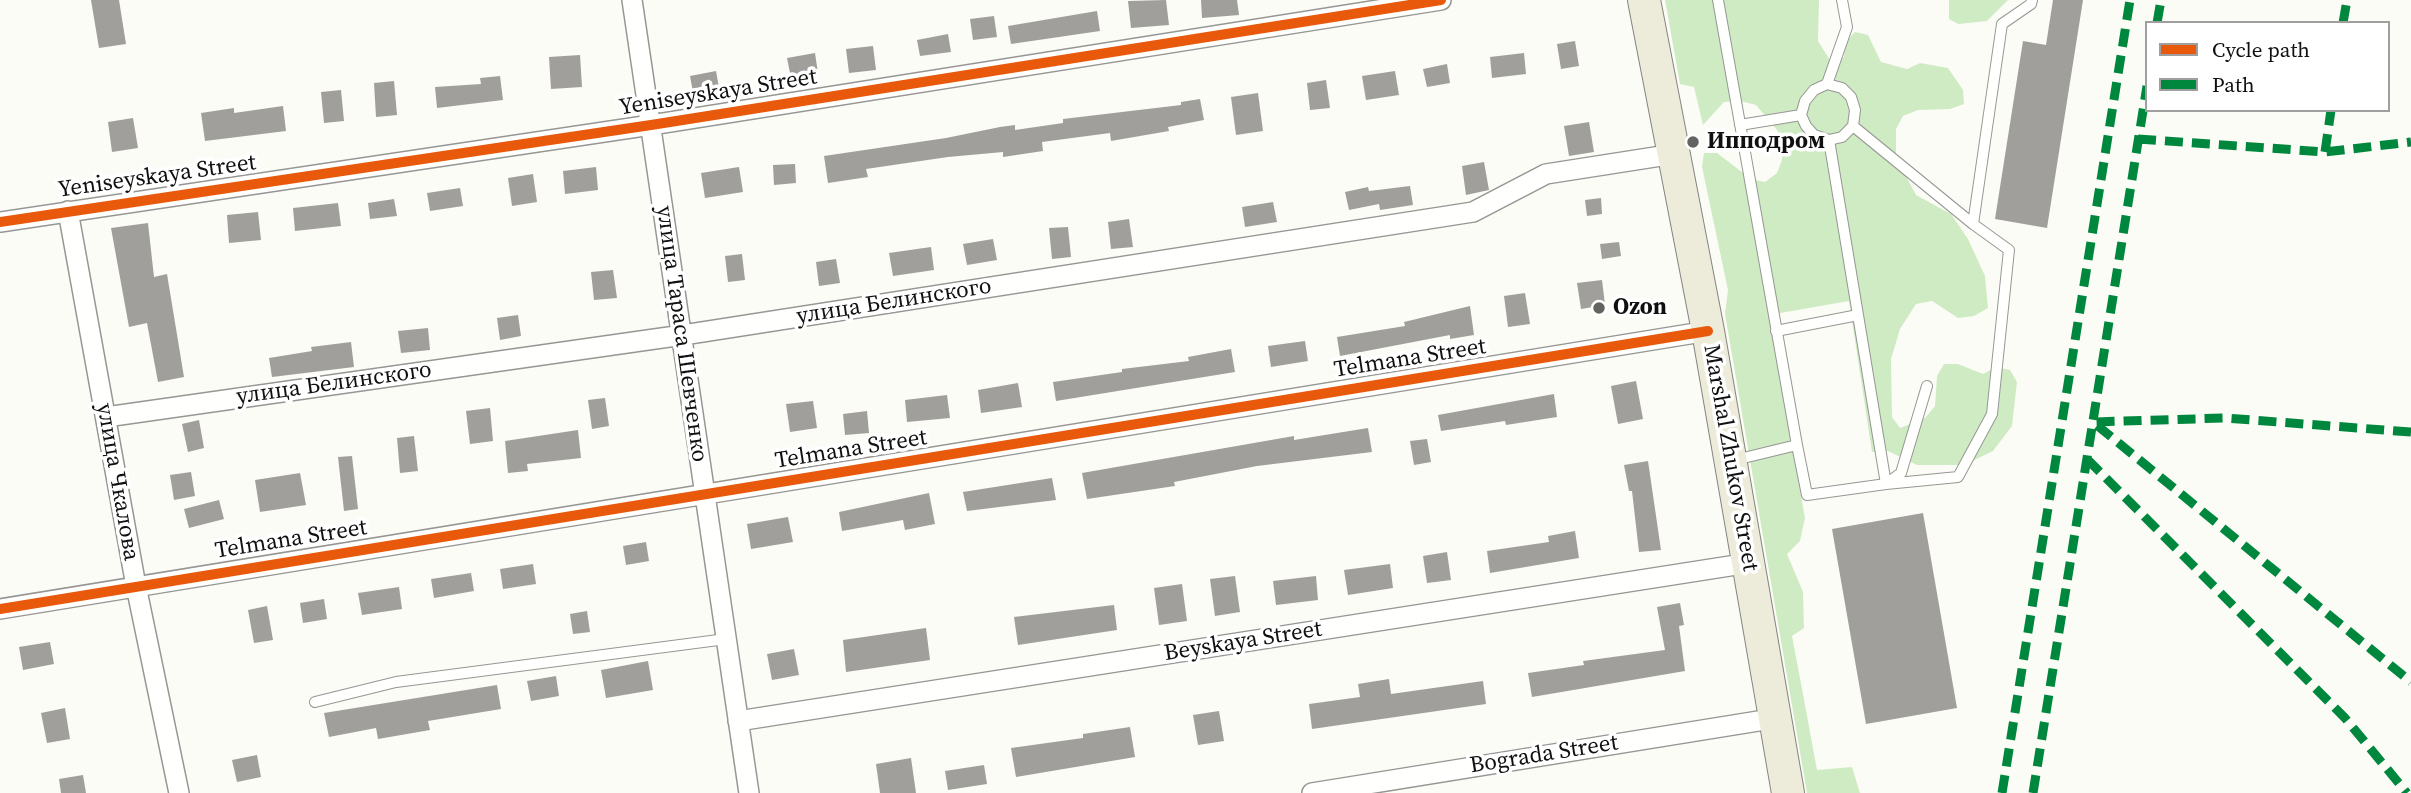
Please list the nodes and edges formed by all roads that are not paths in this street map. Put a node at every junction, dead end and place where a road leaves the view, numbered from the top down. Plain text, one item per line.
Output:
1 (632, 0) edge
2 (1441, 0) edge
3 (1644, 0) edge
4 (1718, 0) edge
5 (1842, 0) edge
6 (2032, 0) edge
7 (1827, 84) junction
8 (1801, 115) junction
9 (651, 125) junction
10 (1740, 125) junction
11 (1853, 126) junction
12 (1829, 140) junction
13 (1674, 154) junction
14 (68, 212) junction
15 (0, 222) edge
16 (1973, 224) junction
17 (1858, 316) junction
18 (1708, 331) junction
19 (1776, 331) junction
20 (683, 335) junction
21 (1927, 386) dead end
22 (106, 417) junction
23 (1797, 445) junction
24 (1731, 461) junction
25 (1886, 484) junction
26 (703, 495) junction
27 (1749, 563) junction
28 (136, 586) junction
29 (0, 608) edge
30 (726, 639) junction
31 (315, 702) dead end
32 (1777, 718) junction
33 (738, 721) junction
34 (179, 793) edge
35 (749, 793) edge
36 (1312, 793) edge
37 (1788, 793) edge

1 - 9 street, улица Тараса Шевченко
2 - 9 street, Yeniseyskaya Street
3 - 13 main road, Marshal Zhukov Street
4 - 10 lane
5 - 7 lane
6 - 16 lane
7 - 8 lane
7 - 11 lane
8 - 10 lane
8 - 12 lane
9 - 14 street, Yeniseyskaya Street
9 - 20 street, улица Тараса Шевченко
10 - 19 lane
11 - 12 lane
11 - 16 lane
12 - 17 lane
13 - 18 main road, Marshal Zhukov Street
13 - 20 street, улица Белинского
14 - 15 street, Yeniseyskaya Street
14 - 22 street, улица Чкалова
16 - 25 lane
17 - 19 lane
17 - 25 lane
18 - 24 main road, Marshal Zhukov Street
18 - 26 street, Telmana Street
19 - 23 lane
20 - 22 street, улица Белинского
20 - 26 street, улица Тараса Шевченко
21 - 25 lane
22 - 28 street, улица Чкалова
23 - 24 lane
23 - 25 lane
24 - 27 main road, Marshal Zhukov Street
26 - 28 street, Telmana Street
26 - 30 street, улица Тараса Шевченко
27 - 32 main road, Marshal Zhukov Street
27 - 33 street, Beyskaya Street
28 - 29 street, Telmana Street
28 - 34 street, улица Чкалова
30 - 31 lane
30 - 33 street, улица Тараса Шевченко
32 - 36 street, Bograda Street
32 - 37 main road, Marshal Zhukov Street
33 - 35 street, улица Тараса Шевченко

